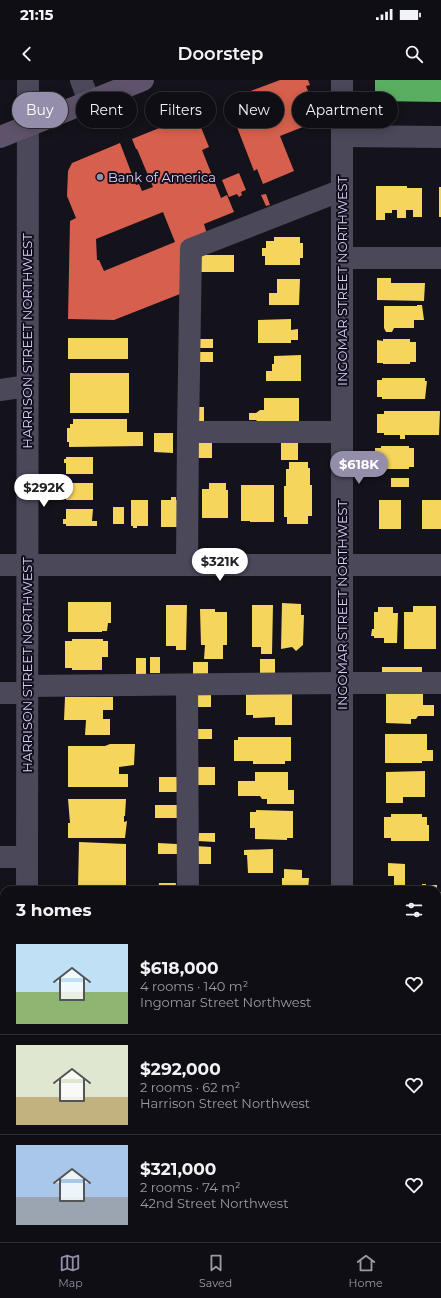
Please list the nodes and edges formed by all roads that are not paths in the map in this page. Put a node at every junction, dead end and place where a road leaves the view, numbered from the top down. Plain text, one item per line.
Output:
1 (28, 80) edge
2 (81, 80) edge
3 (143, 80) edge
4 (342, 80) edge
5 (28, 92) edge
6 (86, 92) edge
7 (112, 92) edge
8 (22, 128) edge
9 (27, 128) edge
10 (342, 136) junction
11 (0, 137) edge
12 (441, 137) edge
13 (342, 190) junction
14 (342, 258) junction
15 (441, 258) edge
16 (27, 386) junction
17 (0, 390) edge
18 (188, 432) junction
19 (342, 432) junction
20 (0, 565) edge
21 (27, 565) junction
22 (187, 565) junction
23 (342, 565) junction
24 (441, 565) edge
25 (342, 683) junction
26 (441, 684) edge
27 (187, 685) junction
28 (27, 690) junction
29 (0, 693) edge
30 (0, 856) edge
31 (27, 857) junction
32 (27, 886) edge
33 (188, 886) edge
34 (342, 886) edge

1 - 5 street, HARRISON STREET NORTHWEST
2 - 6 street
3 - 7 main road
4 - 10 street, INGOMAR STREET NORTHWEST
8 - 11 main road
9 - 16 street, HARRISON STREET NORTHWEST
10 - 12 street
10 - 13 street, INGOMAR STREET NORTHWEST
13 - 14 street, INGOMAR STREET NORTHWEST
13 - 18 street
14 - 15 street
14 - 19 street, INGOMAR STREET NORTHWEST
16 - 17 street
16 - 21 street, HARRISON STREET NORTHWEST
18 - 19 street
18 - 22 street
19 - 23 street, INGOMAR STREET NORTHWEST
20 - 21 street
21 - 22 street
21 - 28 street, HARRISON STREET NORTHWEST
22 - 23 street
23 - 24 street
23 - 25 street, INGOMAR STREET NORTHWEST
25 - 26 street
25 - 27 street
25 - 34 street, INGOMAR STREET NORTHWEST
27 - 28 street
27 - 33 street
28 - 29 street
28 - 31 street, HARRISON STREET NORTHWEST
30 - 31 street
31 - 32 street, HARRISON STREET NORTHWEST

